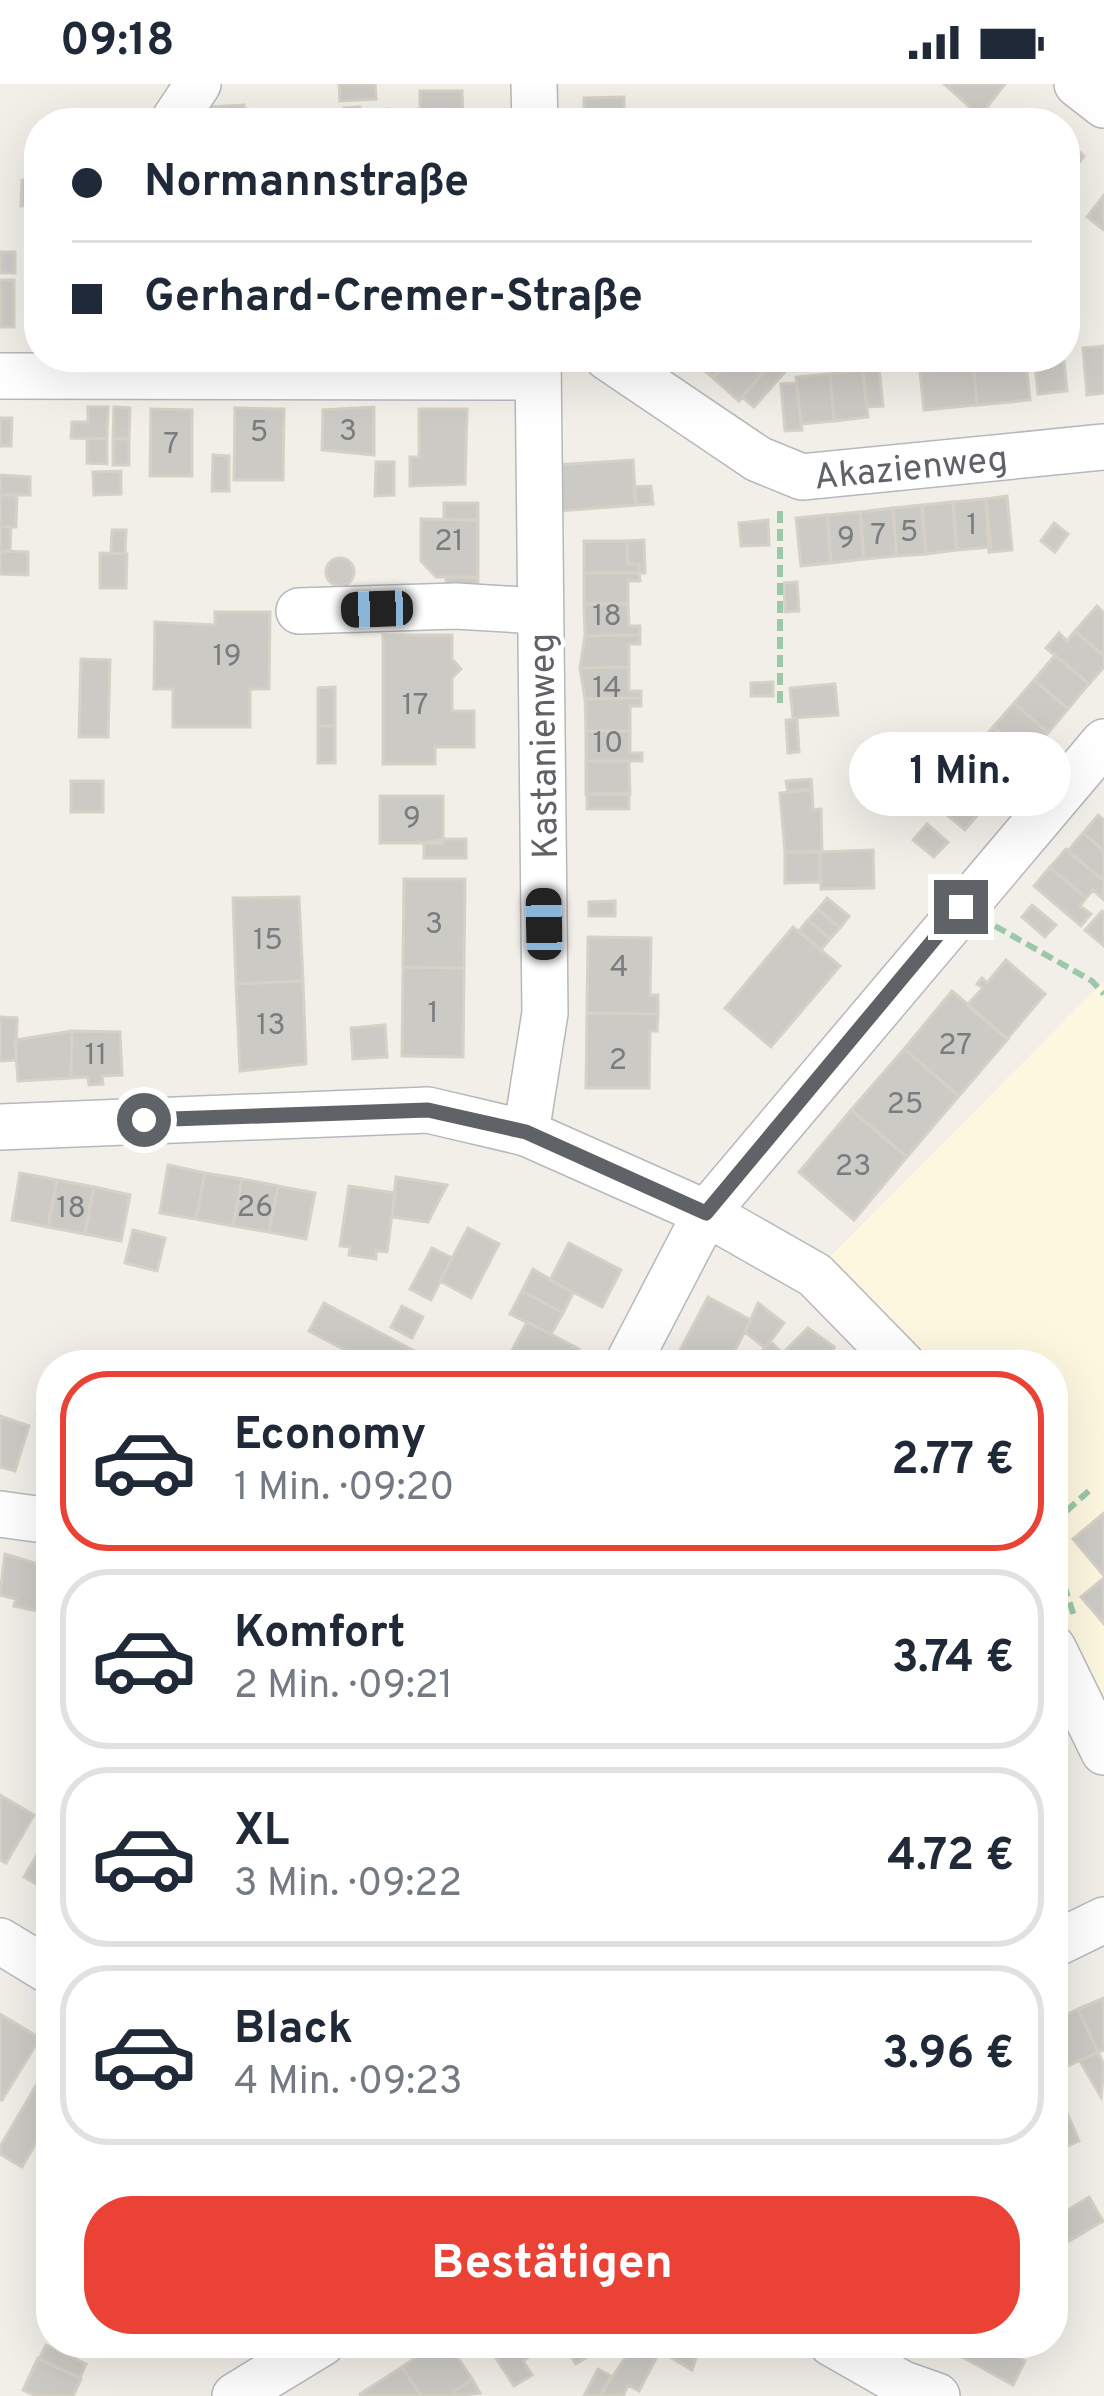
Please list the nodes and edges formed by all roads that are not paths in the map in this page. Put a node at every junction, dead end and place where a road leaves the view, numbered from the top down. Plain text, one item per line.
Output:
1 (1077, 84) edge
2 (1104, 104) edge
3 (538, 372) edge
4 (630, 372) edge
5 (1104, 448) edge
6 (298, 611) dead end
7 (540, 611) junction
8 (1104, 742) edge
9 (0, 1127) edge
10 (526, 1132) junction
11 (706, 1213) junction
12 (635, 1350) edge
13 (888, 1350) edge
14 (0, 1514) edge
15 (36, 1519) edge
16 (1068, 1679) edge
17 (1104, 1752) edge
18 (1104, 1920) edge
19 (1068, 1938) edge
20 (0, 1941) edge
21 (36, 1963) edge
22 (298, 2358) edge
23 (857, 2358) edge
24 (236, 2396) edge
25 (938, 2396) edge

1 - 2 street
3 - 7 street, Kastanienweg
4 - 5 street, Akazienweg
6 - 7 street
7 - 10 street, Kastanienweg
8 - 11 street
9 - 10 street
10 - 11 street
11 - 12 street
11 - 13 street
14 - 15 street
16 - 17 street
18 - 19 street
20 - 21 street
22 - 24 street
23 - 25 street

